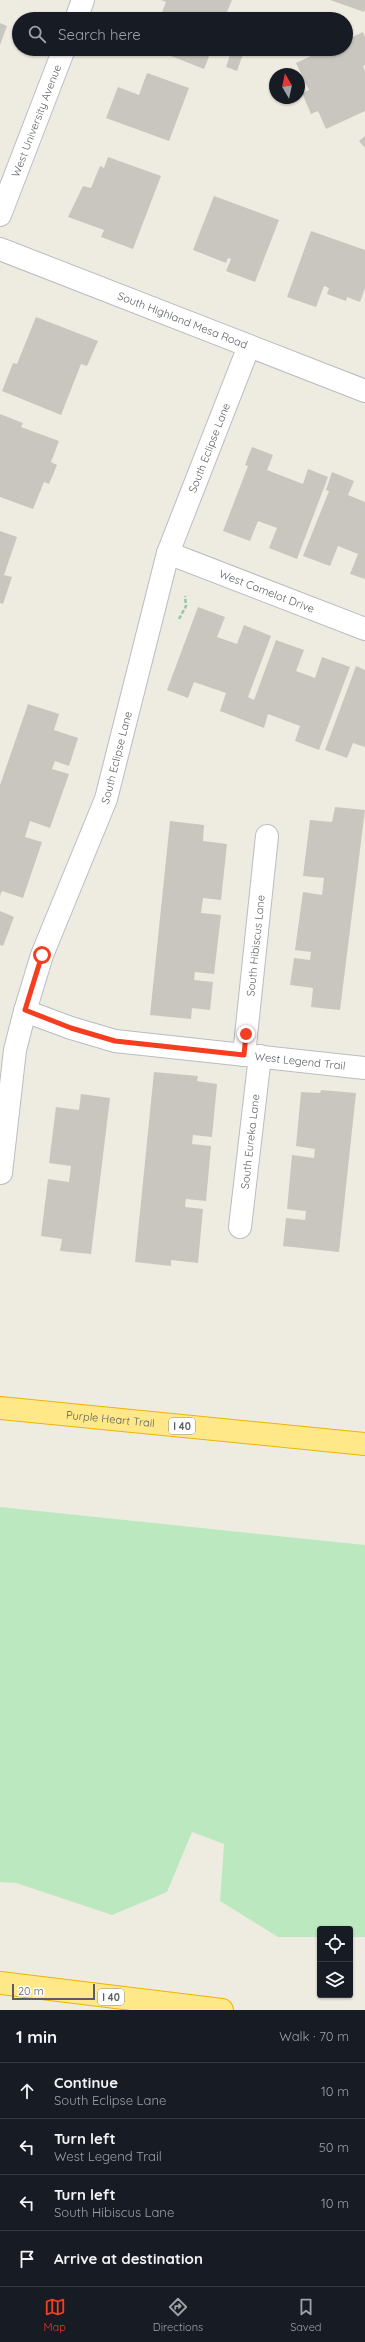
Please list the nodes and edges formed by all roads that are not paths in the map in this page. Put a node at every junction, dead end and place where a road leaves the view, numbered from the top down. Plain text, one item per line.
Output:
1 (83, 0) edge
2 (79, 12) edge
3 (61, 56) edge
4 (0, 215) edge
5 (0, 249) edge
6 (249, 346) junction
7 (365, 391) edge
8 (168, 553) junction
9 (365, 629) edge
10 (267, 836) dead end
11 (25, 1010) junction
12 (252, 1056) junction
13 (365, 1068) edge
14 (1, 1172) dead end
15 (240, 1227) dead end
16 (0, 1408) edge
17 (365, 1444) edge
18 (0, 1983) edge
19 (222, 2010) edge

1 - 2 street
3 - 4 street, West University Avenue
5 - 6 street, South Highland Mesa Road
6 - 7 street, South Highland Mesa Road
6 - 8 street, South Eclipse Lane
8 - 9 street, West Camelot Drive
8 - 11 street, South Eclipse Lane
10 - 12 street, South Hibiscus Lane
11 - 12 street, West Legend Trail
11 - 14 street, South Eclipse Lane
12 - 13 street, West Legend Trail
12 - 15 street, South Eureka Lane
16 - 17 highway, Purple Heart Trail / I 40
18 - 19 highway, I 40

